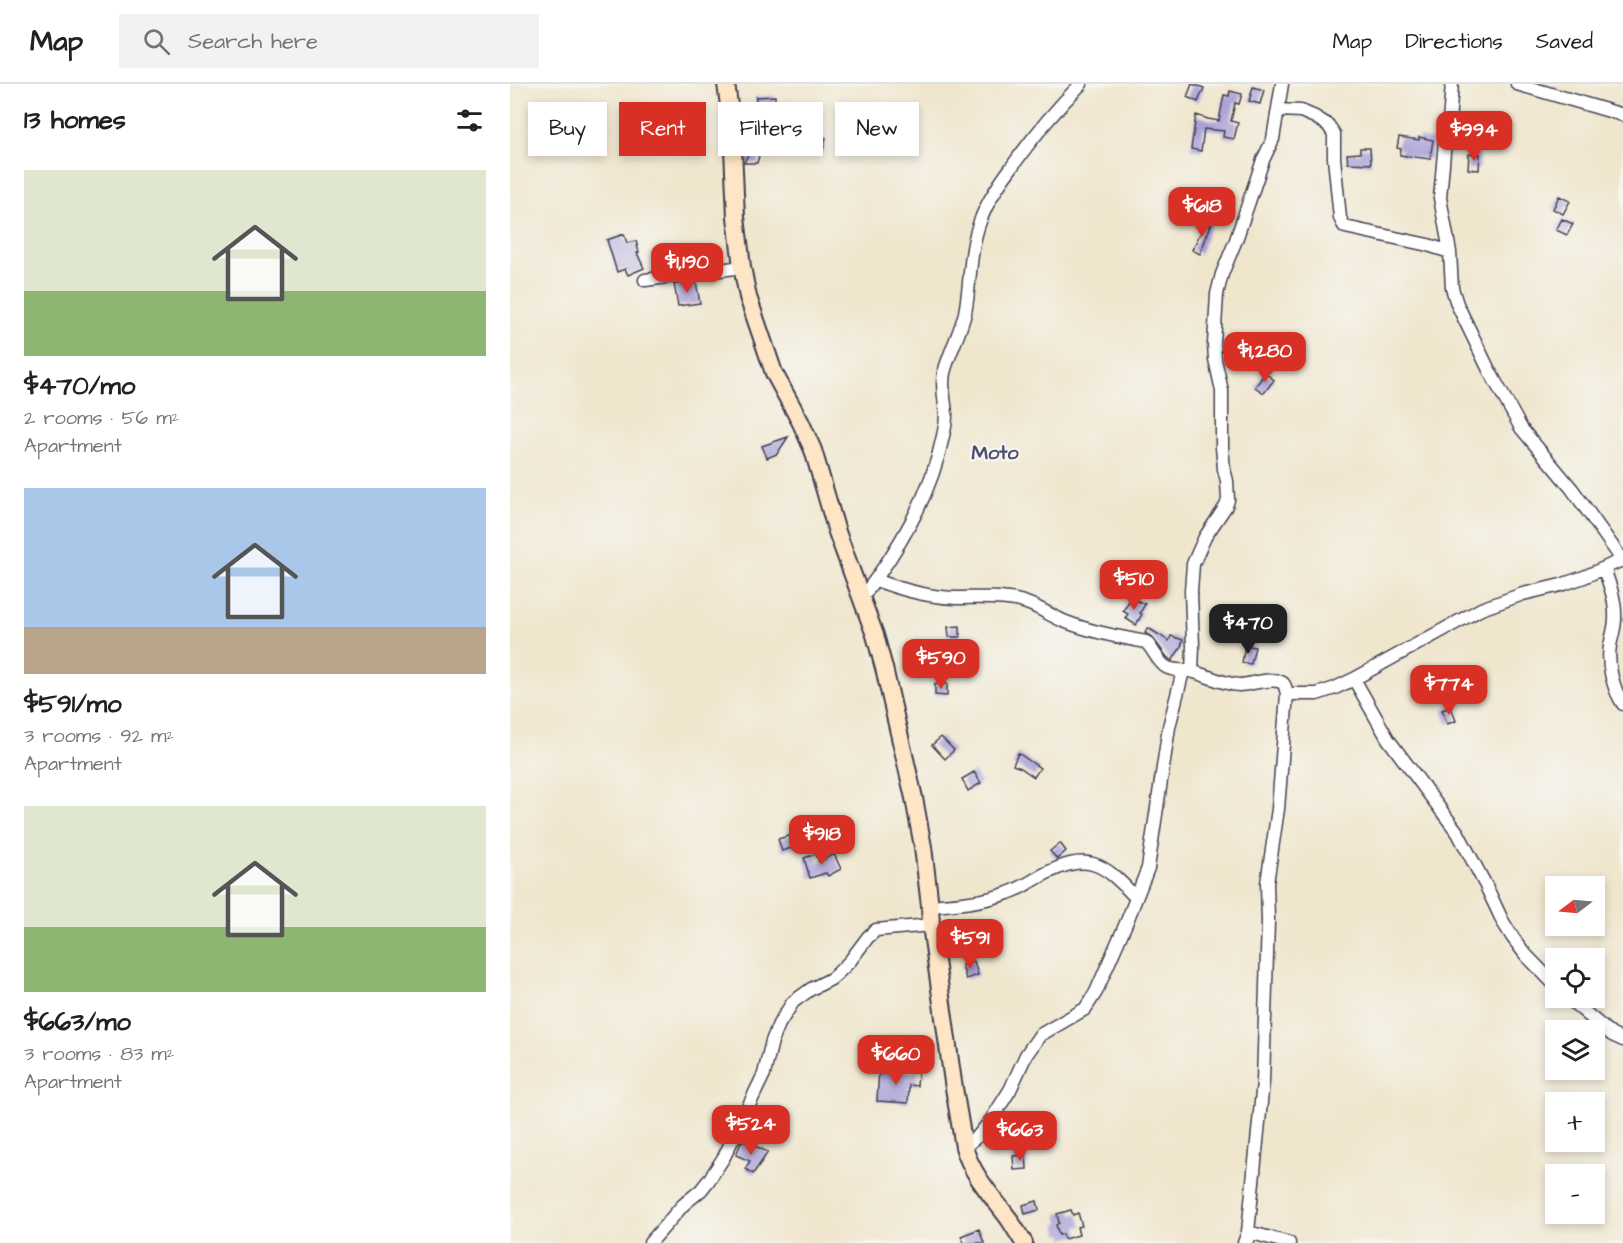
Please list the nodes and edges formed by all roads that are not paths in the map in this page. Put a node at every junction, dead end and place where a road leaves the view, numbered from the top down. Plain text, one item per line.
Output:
1 (726, 84) edge
2 (1081, 84) edge
3 (1281, 84) edge
4 (1452, 84) edge
5 (1517, 84) edge
6 (1278, 110) junction
7 (1623, 115) edge
8 (1450, 252) junction
9 (742, 267) junction
10 (645, 280) dead end
11 (1623, 561) edge
12 (1604, 568) junction
13 (876, 580) junction
14 (862, 598) junction
15 (1188, 671) junction
16 (1354, 679) junction
17 (1287, 694) junction
18 (1623, 704) edge
19 (1136, 898) junction
20 (930, 906) junction
21 (931, 925) junction
22 (1545, 975) edge
23 (1580, 1008) edge
24 (1623, 1040) edge
25 (964, 1147) junction
26 (1247, 1239) edge
27 (650, 1243) edge
28 (1024, 1243) edge
29 (1289, 1243) edge

1 - 9 street
2 - 13 street
3 - 6 street
4 - 8 street
5 - 7 street
6 - 8 street
6 - 15 street
8 - 11 street
9 - 10 street
9 - 14 street
11 - 12 street
12 - 16 street
12 - 18 street
13 - 14 street
13 - 15 street
14 - 20 street
15 - 17 street
15 - 19 street
16 - 17 street
16 - 22 street
17 - 26 street
19 - 20 street
19 - 25 street
20 - 21 street
21 - 25 street
21 - 27 street
23 - 24 street
25 - 28 street
26 - 29 street

